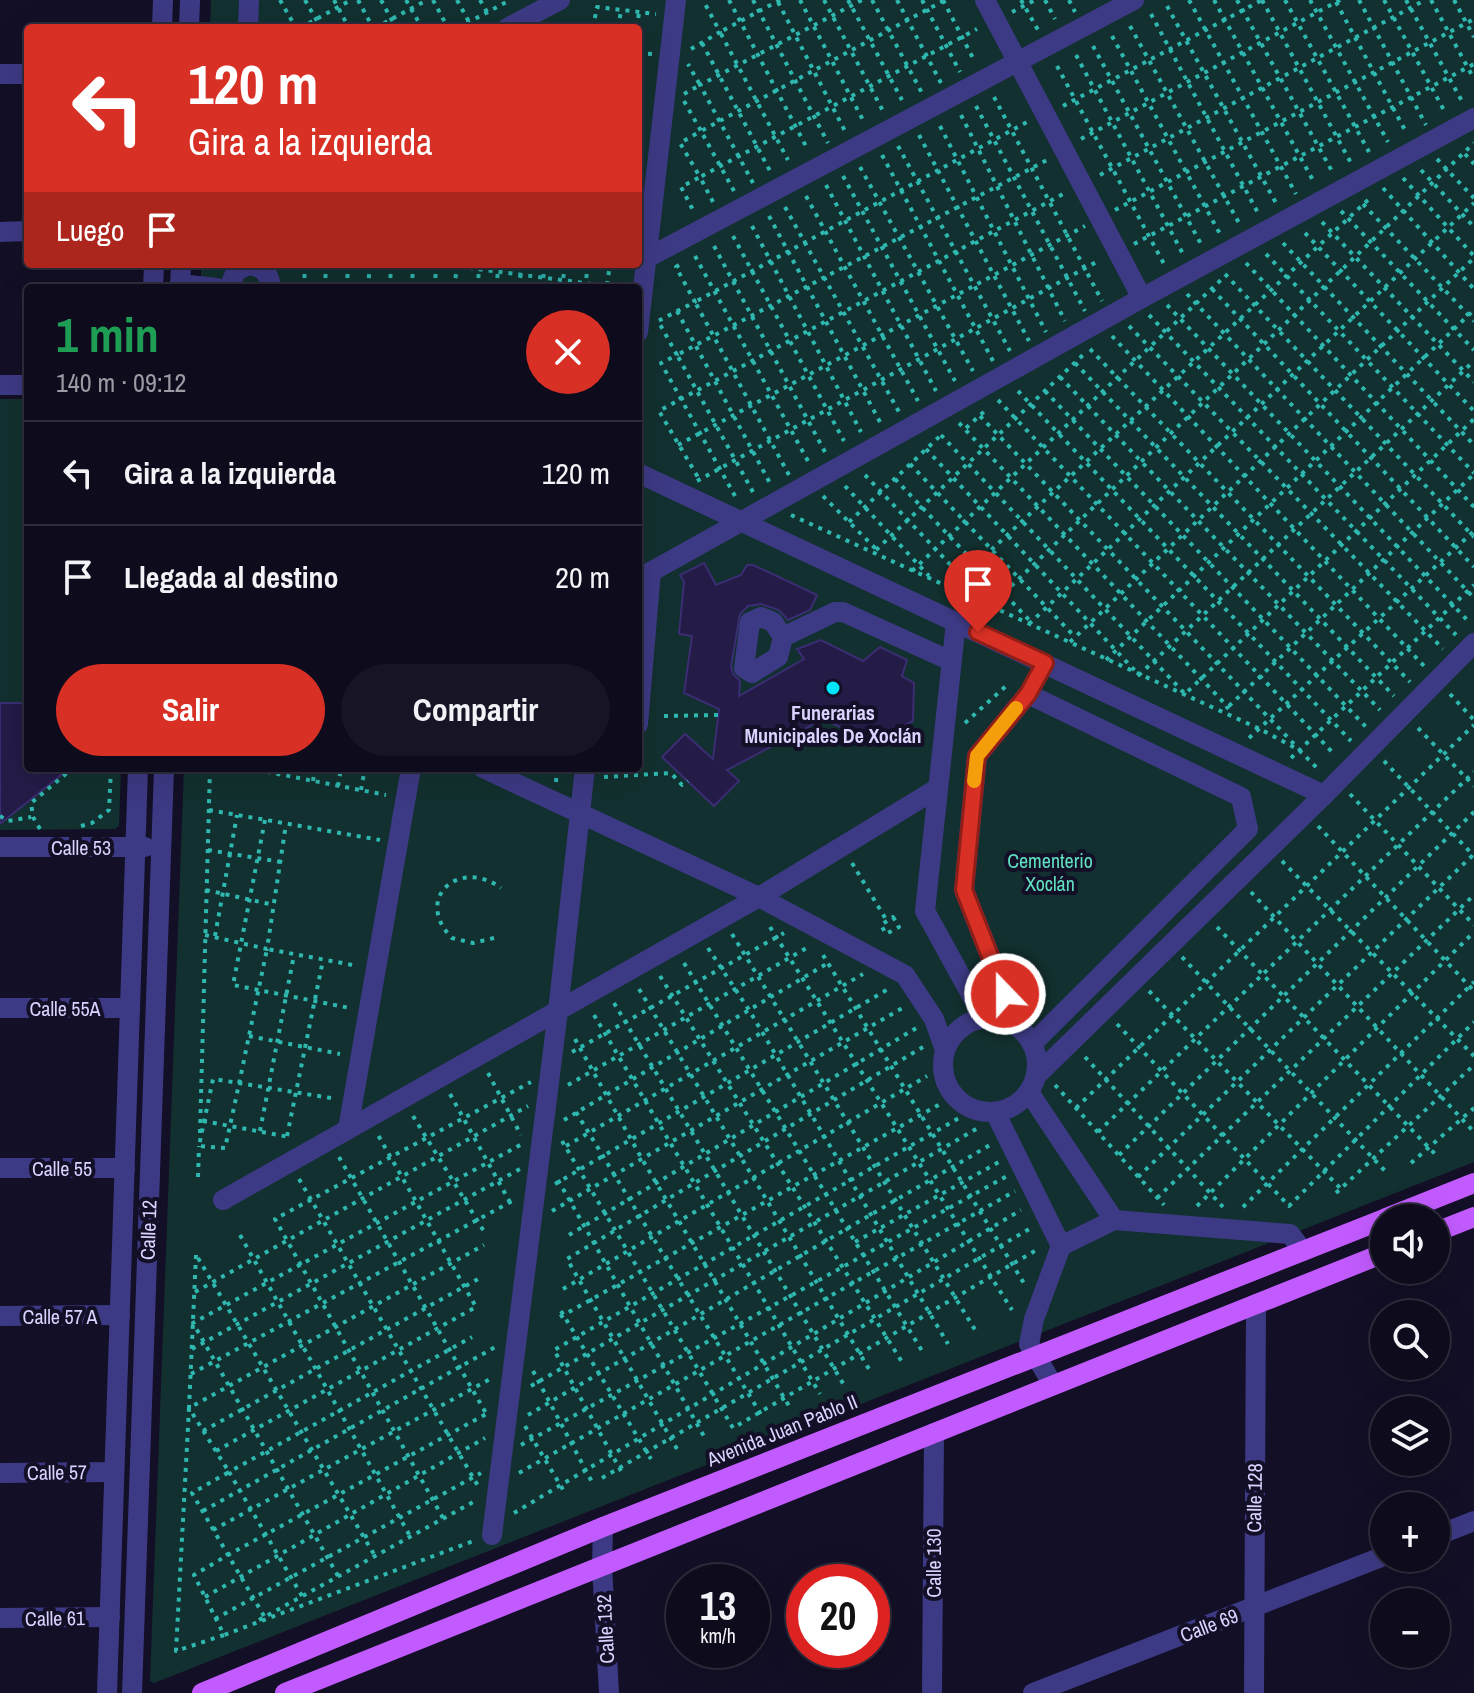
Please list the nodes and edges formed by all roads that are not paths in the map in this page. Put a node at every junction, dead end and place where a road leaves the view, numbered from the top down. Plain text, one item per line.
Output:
1 (163, 0) edge
2 (190, 0) edge
3 (249, 0) edge
4 (560, 0) edge
5 (676, 0) edge
6 (985, 0) edge
7 (1134, 0) edge
8 (162, 24) edge
9 (189, 24) edge
10 (248, 24) edge
11 (515, 24) edge
12 (1018, 62) junction
13 (0, 74) edge
14 (24, 74) edge
15 (1471, 115) edge
16 (24, 231) edge
17 (0, 232) edge
18 (647, 258) junction
19 (180, 279) edge
20 (201, 284) edge
21 (642, 299) edge
22 (1145, 306) junction
23 (0, 385) edge
24 (24, 385) edge
25 (642, 475) edge
26 (743, 521) junction
27 (645, 576) edge
28 (956, 622) junction
29 (783, 637) dead end
30 (642, 639) edge
31 (1466, 640) edge
32 (951, 661) junction
33 (1045, 663) junction
34 (1022, 686) junction
35 (138, 772) edge
36 (164, 772) edge
37 (410, 772) edge
38 (492, 772) edge
39 (591, 773) edge
40 (938, 788) junction
41 (1324, 795) junction
42 (579, 812) junction
43 (0, 847) edge
44 (135, 847) junction
45 (161, 848) junction
46 (759, 897) junction
47 (0, 1008) edge
48 (130, 1008) junction
49 (558, 1011) junction
50 (992, 1018) junction
51 (1032, 1044) junction
52 (937, 1047) junction
53 (1033, 1084) junction
54 (995, 1112) junction
55 (348, 1129) junction
56 (0, 1168) edge
57 (125, 1168) junction
58 (1474, 1183) edge
59 (223, 1200) dead end
60 (1421, 1204) edge
61 (149, 1216) junction
62 (1474, 1217) edge
63 (123, 1218) junction
64 (1114, 1220) junction
65 (1370, 1224) edge
66 (1450, 1226) edge
67 (1052, 1246) junction
68 (1303, 1251) junction
69 (1370, 1259) edge
70 (1256, 1304) junction
71 (120, 1315) junction
72 (0, 1316) edge
73 (1034, 1355) junction
74 (1053, 1385) junction
75 (934, 1433) junction
76 (114, 1472) junction
77 (0, 1473) edge
78 (1474, 1521) edge
79 (603, 1527) junction
80 (1450, 1530) edge
81 (485, 1537) road end
82 (1370, 1562) edge
83 (602, 1566) junction
84 (1252, 1608) junction
85 (110, 1617) junction
86 (0, 1618) edge
87 (107, 1693) edge
88 (132, 1693) edge
89 (202, 1693) edge
90 (285, 1693) edge
91 (609, 1693) edge
92 (932, 1693) edge
93 (1033, 1693) edge
94 (1254, 1693) edge

1 - 8 street
2 - 9 street
3 - 10 street
4 - 11 street
5 - 18 street
6 - 12 street
7 - 12 street
12 - 18 street
12 - 22 street
13 - 14 street
15 - 22 street
16 - 17 street
18 - 21 street
19 - 20 street
22 - 26 street
23 - 24 street
25 - 26 street
26 - 27 street
26 - 28 street
27 - 30 street
28 - 32 street
28 - 33 street
29 - 32 street
31 - 41 street
32 - 40 street
33 - 34 street
33 - 41 street
34 - 50 street
34 - 51 street
35 - 44 street, Calle 12
36 - 45 street, Calle 12
37 - 55 street
38 - 42 street
39 - 42 street
40 - 46 street
40 - 50 street
41 - 53 street
42 - 46 street
42 - 49 street
43 - 44 street, Calle 53
44 - 45 street, Calle 53
44 - 48 street, Calle 12
45 - 61 street, Calle 12
46 - 49 street
46 - 52 street
47 - 48 street, Calle 55A
48 - 57 street, Calle 12
49 - 55 street
49 - 81 street
50 - 51 street
50 - 52 street
51 - 53 street
52 - 54 street
53 - 54 street
53 - 64 street
54 - 67 street
55 - 59 street
56 - 57 street, Calle 55
57 - 63 street, Calle 12
58 - 60 main road, Avenida Juan Pablo II
61 - 63 street
61 - 88 street, Calle 12
62 - 66 main road
63 - 71 street, Calle 12
64 - 67 street
64 - 68 street
65 - 68 main road, Avenida Juan Pablo II
67 - 73 street
68 - 73 main road, Avenida Juan Pablo II
69 - 70 main road
70 - 74 main road
70 - 84 street, Calle 128
71 - 72 street, Calle 57 A
71 - 76 street, Calle 12
73 - 74 street
73 - 79 main road, Avenida Juan Pablo II
74 - 75 main road
75 - 83 main road
75 - 92 street, Calle 130
76 - 77 street, Calle 57
76 - 85 street, Calle 12
78 - 80 street
79 - 83 street, Calle 132
79 - 89 main road, Avenida Juan Pablo II
82 - 84 street, Calle 69
83 - 90 main road
83 - 91 street, Calle 132
84 - 93 street, Calle 69
84 - 94 street, Calle 128
85 - 86 street, Calle 61
85 - 87 street, Calle 12

